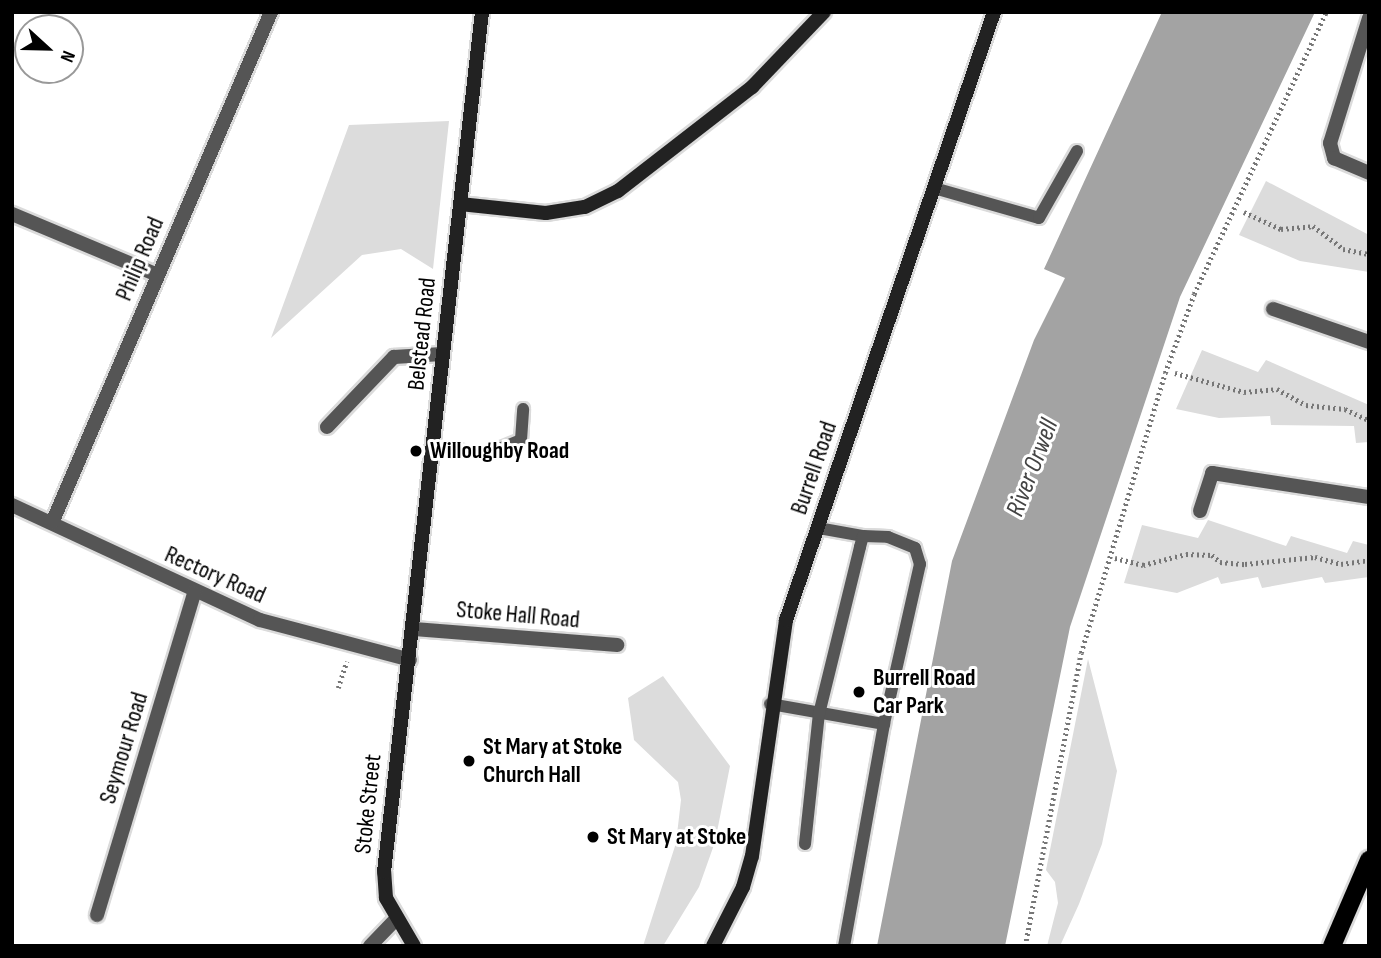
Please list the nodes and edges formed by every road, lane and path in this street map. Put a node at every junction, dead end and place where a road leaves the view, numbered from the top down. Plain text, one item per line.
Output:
1 (271, 12) edge
2 (482, 12) edge
3 (824, 12) edge
4 (994, 12) edge
5 (1325, 12) edge
6 (1369, 18) edge
7 (1077, 151) dead end
8 (1369, 173) edge
9 (934, 188) junction
10 (460, 204) junction
11 (1244, 212) dead end
12 (12, 214) edge
13 (1369, 254) edge
14 (158, 275) junction
15 (1273, 309) dead end
16 (1369, 342) edge
17 (442, 354) junction
18 (1175, 373) dead end
19 (523, 409) dead end
20 (1369, 420) edge
21 (327, 427) dead end
22 (432, 447) junction
23 (460, 450) dead end
24 (494, 451) dead end
25 (1369, 497) edge
26 (12, 505) edge
27 (1200, 511) dead end
28 (52, 523) junction
29 (818, 528) junction
30 (863, 536) junction
31 (1115, 558) dead end
32 (1369, 560) edge
33 (194, 593) junction
34 (414, 629) junction
35 (617, 645) dead end
36 (352, 646) junction
37 (410, 660) junction
38 (338, 688) dead end
39 (770, 704) junction
40 (819, 714) junction
41 (884, 724) junction
42 (805, 844) dead end
43 (1369, 860) edge
44 (97, 915) dead end
45 (396, 919) junction
46 (370, 946) edge
47 (414, 946) edge
48 (713, 946) edge
49 (844, 946) edge
50 (1025, 946) edge
51 (1332, 946) edge

1 - 14 street, Philip Road
2 - 10 street, Belstead Road
3 - 10 street
4 - 9 street, Burrell Road
5 - 50 path
6 - 8 street
7 - 9 lane
9 - 29 street, Burrell Road
10 - 17 street, Belstead Road
11 - 13 path
12 - 14 street
14 - 28 street, Philip Road
15 - 16 street
17 - 21 street
17 - 22 street, Belstead Road
18 - 20 path
19 - 24 lane
22 - 23 lane
22 - 34 street, Belstead Road
25 - 27 street
26 - 28 street, Rectory Road
28 - 33 street, Rectory Road
29 - 30 lane
29 - 39 street, Burrell Road
30 - 40 lane
30 - 41 lane
31 - 32 path
33 - 36 street, Rectory Road
33 - 44 street, Seymour Road
34 - 35 street, Stoke Hall Road
34 - 37 street, Belstead Road
36 - 37 street, Rectory Road
36 - 38 path
37 - 45 street, Stoke Street
39 - 40 lane
39 - 48 street, Burrell Road
40 - 41 lane
40 - 42 lane
41 - 49 lane
43 - 51 main road
45 - 46 street
45 - 47 street, Stoke Street

